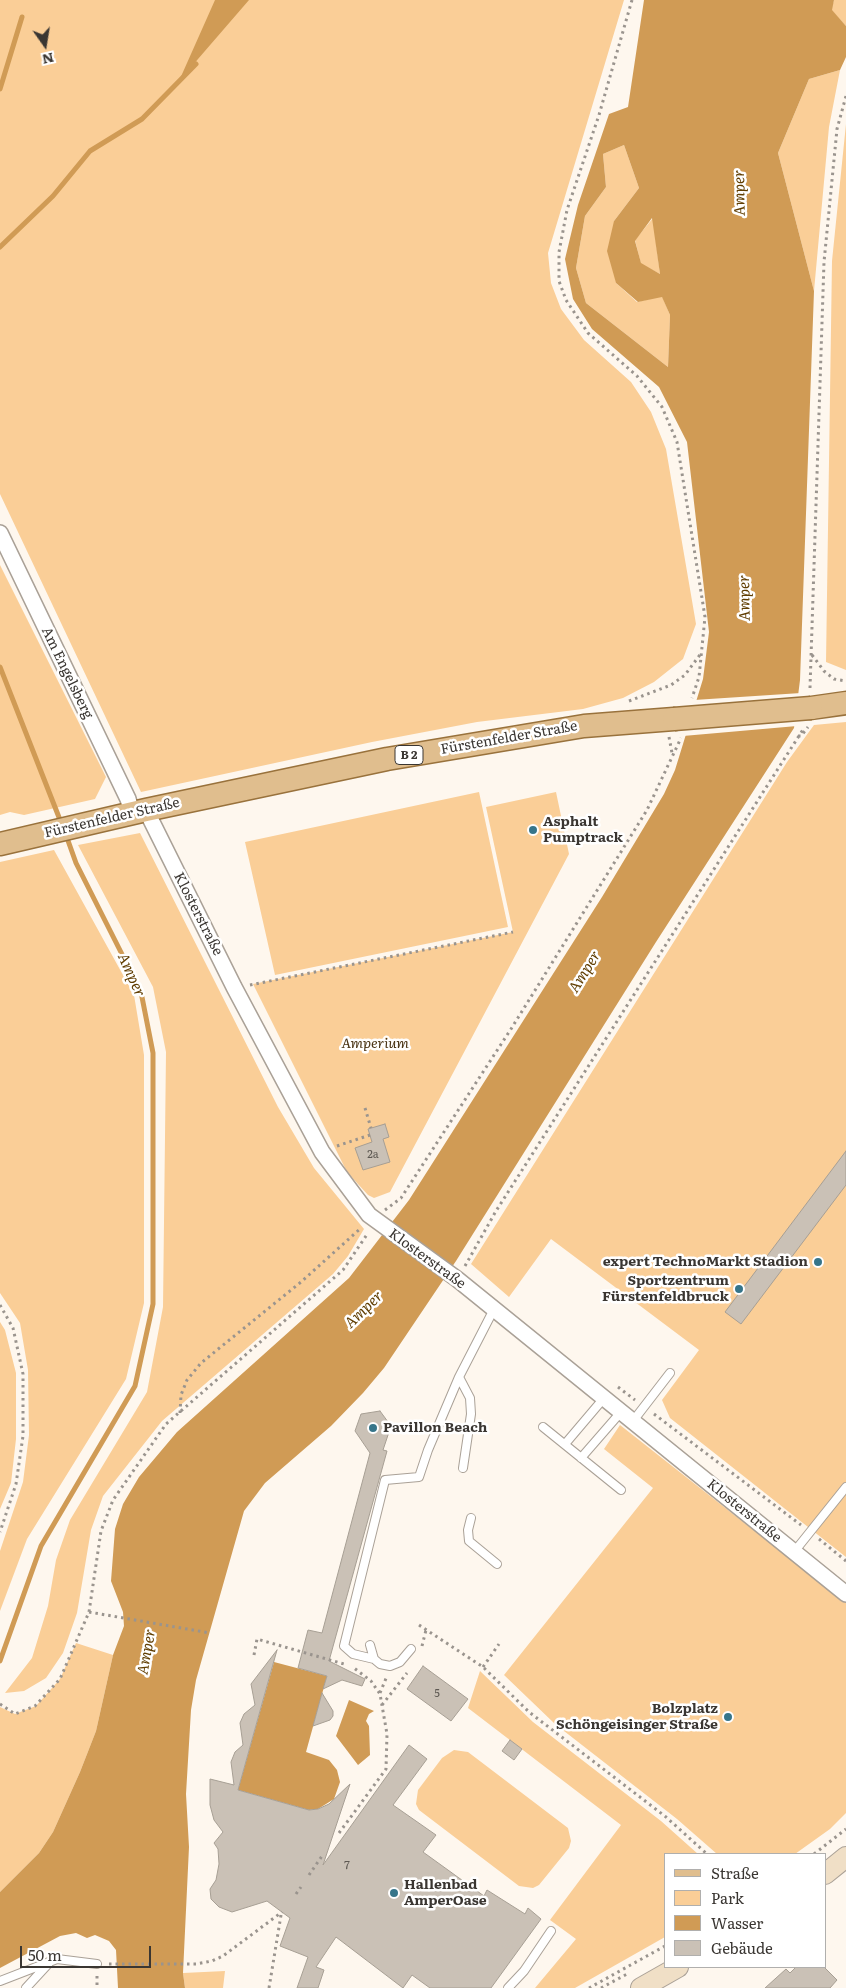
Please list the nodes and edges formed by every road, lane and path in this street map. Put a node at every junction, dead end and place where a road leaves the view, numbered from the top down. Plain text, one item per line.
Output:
1 (632, 0) edge
2 (846, 96) edge
3 (0, 533) edge
4 (702, 651) junction
5 (812, 654) junction
6 (846, 681) edge
7 (691, 701) dead end
8 (846, 703) edge
9 (622, 704) dead end
10 (809, 708) junction
11 (675, 731) junction
12 (804, 732) dead end
13 (798, 736) junction
14 (672, 754) junction
15 (139, 812) junction
16 (0, 844) edge
17 (513, 932) dead end
18 (234, 987) junction
19 (365, 1108) dead end
20 (371, 1128) dead end
21 (370, 1135) dead end
22 (322, 1152) junction
23 (378, 1223) junction
24 (453, 1276) junction
25 (0, 1306) edge
26 (494, 1309) junction
27 (670, 1373) dead end
28 (459, 1377) junction
29 (604, 1398) junction
30 (180, 1413) junction
31 (627, 1417) junction
32 (543, 1427) dead end
33 (565, 1444) junction
34 (581, 1458) junction
35 (463, 1468) dead end
36 (846, 1487) edge
37 (621, 1490) dead end
38 (471, 1518) dead end
39 (0, 1532) edge
40 (794, 1552) junction
41 (497, 1564) dead end
42 (846, 1594) edge
43 (89, 1612) junction
44 (419, 1625) dead end
45 (210, 1633) dead end
46 (499, 1644) dead end
47 (370, 1645) dead end
48 (411, 1649) dead end
49 (254, 1655) dead end
50 (374, 1659) junction
51 (390, 1666) junction
52 (483, 1667) junction
53 (380, 1694) junction
54 (0, 1704) edge
55 (846, 1829) edge
56 (339, 1833) dead end
57 (706, 1853) edge
58 (815, 1853) edge
59 (322, 1856) dead end
60 (846, 1857) edge
61 (826, 1873) edge
62 (309, 1875) dead end
63 (301, 1887) dead end
64 (296, 1894) dead end
65 (551, 1931) dead end
66 (664, 1947) edge
67 (50, 1962) junction
68 (97, 1964) joint
69 (676, 1968) edge
70 (0, 1981) edge
71 (26, 1988) edge
72 (268, 1988) edge
73 (508, 1988) edge
74 (589, 1988) edge
75 (641, 1988) edge

1 - 4 path
2 - 5 path
3 - 15 street, Am Engelsberg
4 - 7 path
4 - 9 path
5 - 6 path
5 - 10 path
8 - 10 main road, Fürstenfelder Straße / B 2
10 - 11 main road, Fürstenfelder Straße / B 2, bridge
10 - 13 path
11 - 14 path
11 - 14 path
11 - 15 main road, Fürstenfelder Straße / B 2
12 - 13 path
13 - 24 path
14 - 23 path
15 - 16 main road, Fürstenfelder Straße / B 2
15 - 18 street, Klosterstraße
17 - 18 path
18 - 22 street, Klosterstraße
19 - 20 path
21 - 22 path
22 - 23 street, Klosterstraße
23 - 24 street, Klosterstraße
23 - 30 path
23 - 30 path
24 - 26 street, Klosterstraße
25 - 39 path
26 - 28 lane
26 - 29 street, Klosterstraße
27 - 31 lane
28 - 35 lane
28 - 50 lane
29 - 31 street, Klosterstraße
29 - 33 lane
30 - 43 path
31 - 34 lane
31 - 40 street, Klosterstraße
32 - 33 lane
33 - 34 lane
34 - 37 lane
36 - 40 lane
38 - 41 lane
40 - 42 street, Klosterstraße
43 - 45 path
43 - 54 path
44 - 52 path
46 - 52 path
47 - 50 lane
48 - 51 lane
49 - 53 path
50 - 51 lane
51 - 53 path
52 - 57 path
53 - 56 path
55 - 58 path
59 - 62 path
60 - 61 street
63 - 64 path
65 - 73 lane
66 - 74 path
67 - 68 lane
67 - 70 lane
67 - 71 lane
68 - 72 path
69 - 75 street

